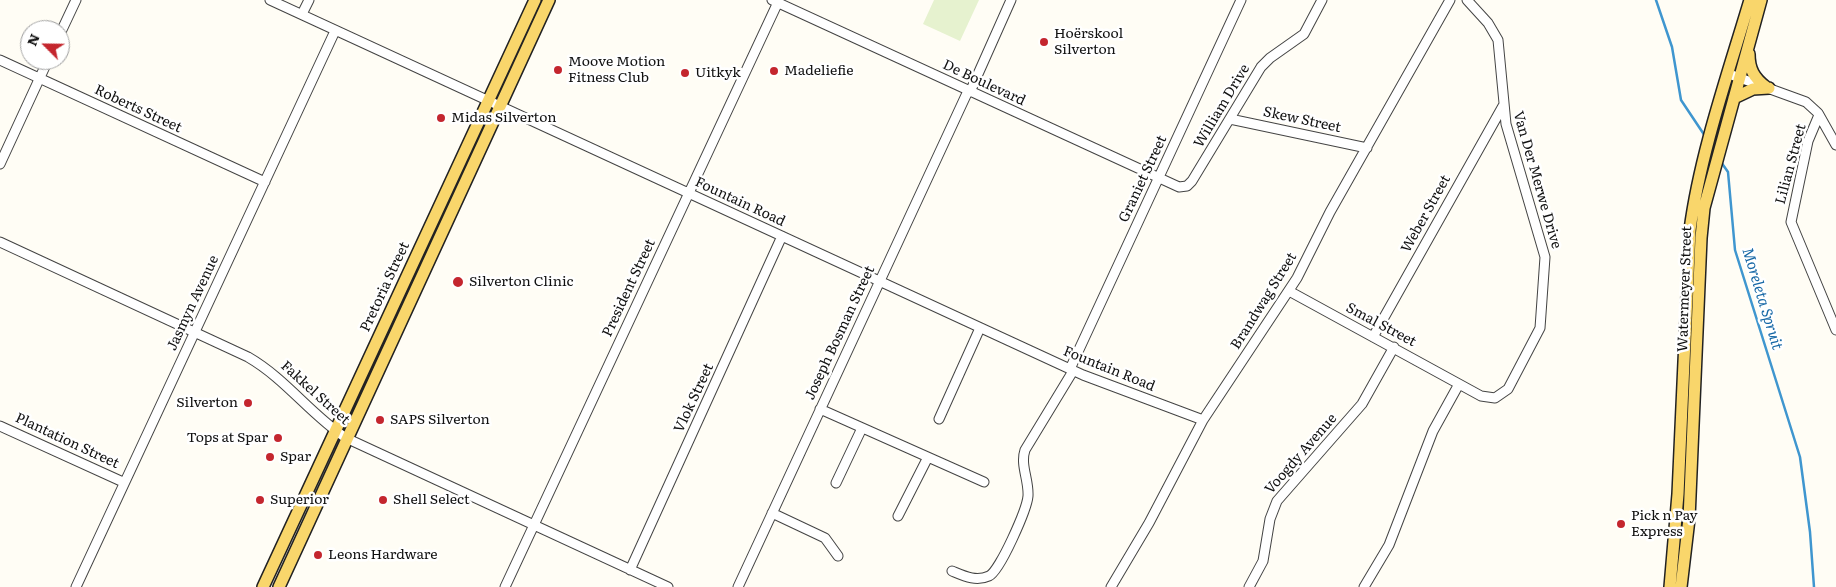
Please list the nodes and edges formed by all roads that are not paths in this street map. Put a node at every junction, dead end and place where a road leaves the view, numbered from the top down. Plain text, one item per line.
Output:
1 (76, 0) edge
2 (270, 0) edge
3 (309, 0) edge
4 (535, 0) edge
5 (549, 0) edge
6 (1011, 0) edge
7 (1241, 0) edge
8 (1322, 0) edge
9 (1450, 0) edge
10 (1467, 0) edge
11 (1750, 0) edge
12 (1761, 0) edge
13 (776, 1) edge
14 (302, 14) junction
15 (67, 20) edge
16 (334, 31) junction
17 (1749, 45) junction
18 (0, 60) edge
19 (43, 70) edge
20 (1734, 76) junction
21 (39, 78) junction
22 (1767, 88) junction
23 (969, 91) junction
24 (1734, 98) junction
25 (488, 100) junction
26 (1503, 105) junction
27 (499, 106) junction
28 (1819, 116) junction
29 (1230, 119) junction
30 (1836, 145) edge
31 (1368, 148) junction
32 (0, 164) edge
33 (1158, 179) junction
34 (265, 182) junction
35 (1187, 186) joint
36 (688, 193) junction
37 (782, 236) junction
38 (0, 242) edge
39 (879, 281) junction
40 (1289, 291) junction
41 (980, 328) junction
42 (1836, 330) edge
43 (196, 331) junction
44 (1373, 337) junction
45 (1394, 347) junction
46 (1072, 370) junction
47 (1459, 384) junction
48 (820, 409) junction
49 (939, 419) dead end
50 (1203, 420) junction
51 (0, 426) edge
52 (862, 428) junction
53 (335, 431) junction
54 (346, 438) junction
55 (927, 459) junction
56 (123, 482) junction
57 (984, 482) dead end
58 (836, 483) dead end
59 (772, 513) junction
60 (898, 516) dead end
61 (533, 526) junction
62 (838, 556) dead end
63 (630, 570) junction
64 (952, 571) dead end
65 (76, 587) edge
66 (263, 587) edge
67 (279, 587) edge
68 (505, 587) edge
69 (668, 587) edge
70 (738, 587) edge
71 (1111, 587) edge
72 (1248, 587) edge
73 (1364, 587) edge
74 (1670, 587) edge
75 (1682, 587) edge

1 - 15 street
2 - 14 street, Fountain Road
3 - 14 street
4 - 25 main road, Pretoria Street
5 - 27 main road, Pretoria Street
6 - 23 street, Joseph Bosman Street
7 - 33 street, Graniet Street
8 - 29 street, William Drive
9 - 31 street, Brandwag Street
10 - 26 street, Van Der Merwe Drive
11 - 20 main road, Watermeyer Street
12 - 17 main road, Watermeyer Street
13 - 23 street, De Boulevard
13 - 36 street, President Street
14 - 16 street, Fountain Road
16 - 25 street, Fountain Road
16 - 34 street, Jasmyn Avenue
17 - 20 main road, Watermeyer Street
17 - 22 main road
18 - 21 street, Roberts Street
19 - 21 street
20 - 22 street
20 - 24 main road, Watermeyer Street
20 - 74 main road, Watermeyer Street
21 - 32 street
21 - 34 street, Roberts Street
22 - 24 main road
22 - 28 street
23 - 33 street, De Boulevard
23 - 39 street, Joseph Bosman Street
24 - 75 main road, Watermeyer Street
25 - 27 street, Fountain Road
25 - 53 main road, Pretoria Street
26 - 44 street, Weber Street
26 - 47 street, Van Der Merwe Drive
27 - 36 street, Fountain Road
27 - 54 main road, Pretoria Street
28 - 30 street
28 - 42 street, Lilian Street
29 - 31 street, Skew Street
29 - 35 street, William Drive
31 - 40 street, Brandwag Street
33 - 35 street, De Boulevard
33 - 46 street, Graniet Street
34 - 43 street, Jasmyn Avenue
36 - 37 street, Fountain Road
36 - 61 street, President Street
37 - 39 street, Fountain Road
37 - 63 street, Vlok Street
38 - 43 street, Fakkel Street
39 - 41 street, Fountain Road
39 - 48 street, Joseph Bosman Street
40 - 44 street, Smal Street
40 - 50 street, Brandwag Street
41 - 46 street, Fountain Road
41 - 49 street
43 - 53 street, Fakkel Street
43 - 56 street, Jasmyn Avenue
44 - 45 street, Smal Street
45 - 47 street, Smal Street
45 - 72 street, Voogdy Avenue
46 - 50 street, Fountain Road
46 - 64 street, Graniet Street
47 - 73 street
48 - 52 street
48 - 59 street, Joseph Bosman Street
50 - 71 street, Brandwag Street
51 - 56 street, Plantation Street
52 - 55 street
52 - 58 street
53 - 54 street, Fakkel Street
53 - 66 main road, Pretoria Street
54 - 61 street, Fakkel Street
54 - 67 main road, Pretoria Street
55 - 57 street
55 - 60 street
56 - 65 street, Jasmyn Avenue
59 - 62 street
59 - 70 street, Joseph Bosman Street
61 - 63 street, Fakkel Street
61 - 68 street, President Street
63 - 69 street, Fakkel Street

